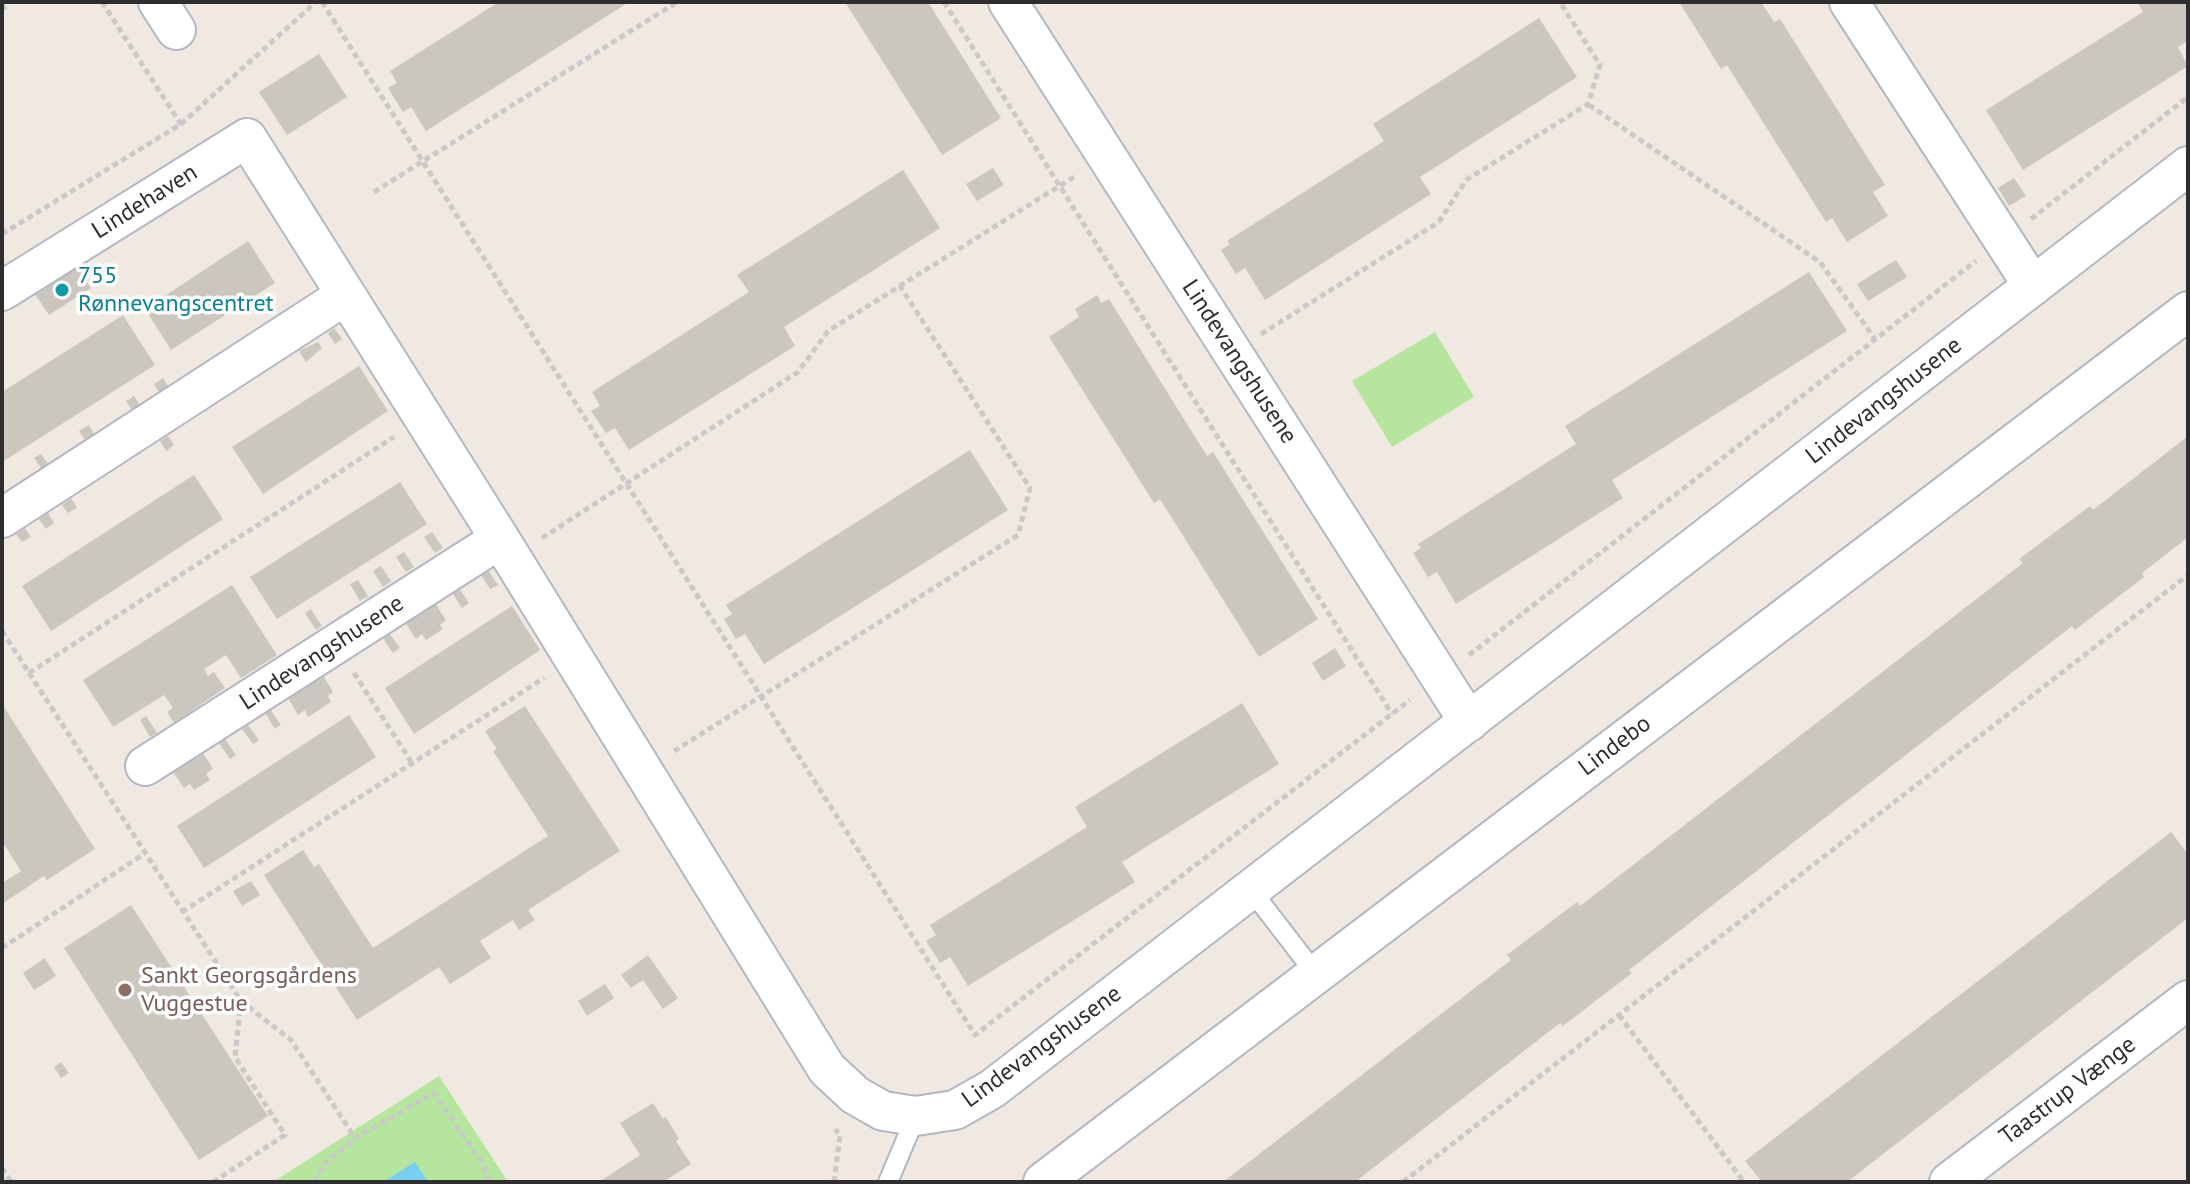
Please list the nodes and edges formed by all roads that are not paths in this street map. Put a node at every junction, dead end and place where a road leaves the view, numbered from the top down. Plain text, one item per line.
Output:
1 (1008, 2) edge
2 (1849, 2) edge
3 (247, 138) joint
4 (2188, 166) edge
5 (2033, 286) junction
6 (2, 291) edge
7 (346, 295) junction
8 (2188, 311) edge
9 (2, 518) edge
10 (505, 549) junction
11 (1469, 722) junction
12 (145, 766) dead end
13 (1251, 890) junction
14 (1315, 973) junction
15 (2188, 1000) edge
16 (916, 1116) junction
17 (888, 1182) edge
18 (1043, 1182) edge
19 (1949, 1182) edge

1 - 11 street, Lindevangshusene
2 - 5 street
3 - 6 street, Lindehaven
3 - 7 street, Lindevangshusene
4 - 5 street, Lindevangshusene
5 - 11 street, Lindevangshusene
7 - 9 street
7 - 10 street, Lindevangshusene
8 - 14 street, Lindebo
10 - 12 street, Lindevangshusene
10 - 16 street, Lindevangshusene
11 - 13 street, Lindevangshusene
13 - 14 lane
13 - 16 street, Lindevangshusene
14 - 18 street, Lindebo
15 - 19 street, Taastrup Vænge
16 - 17 lane

